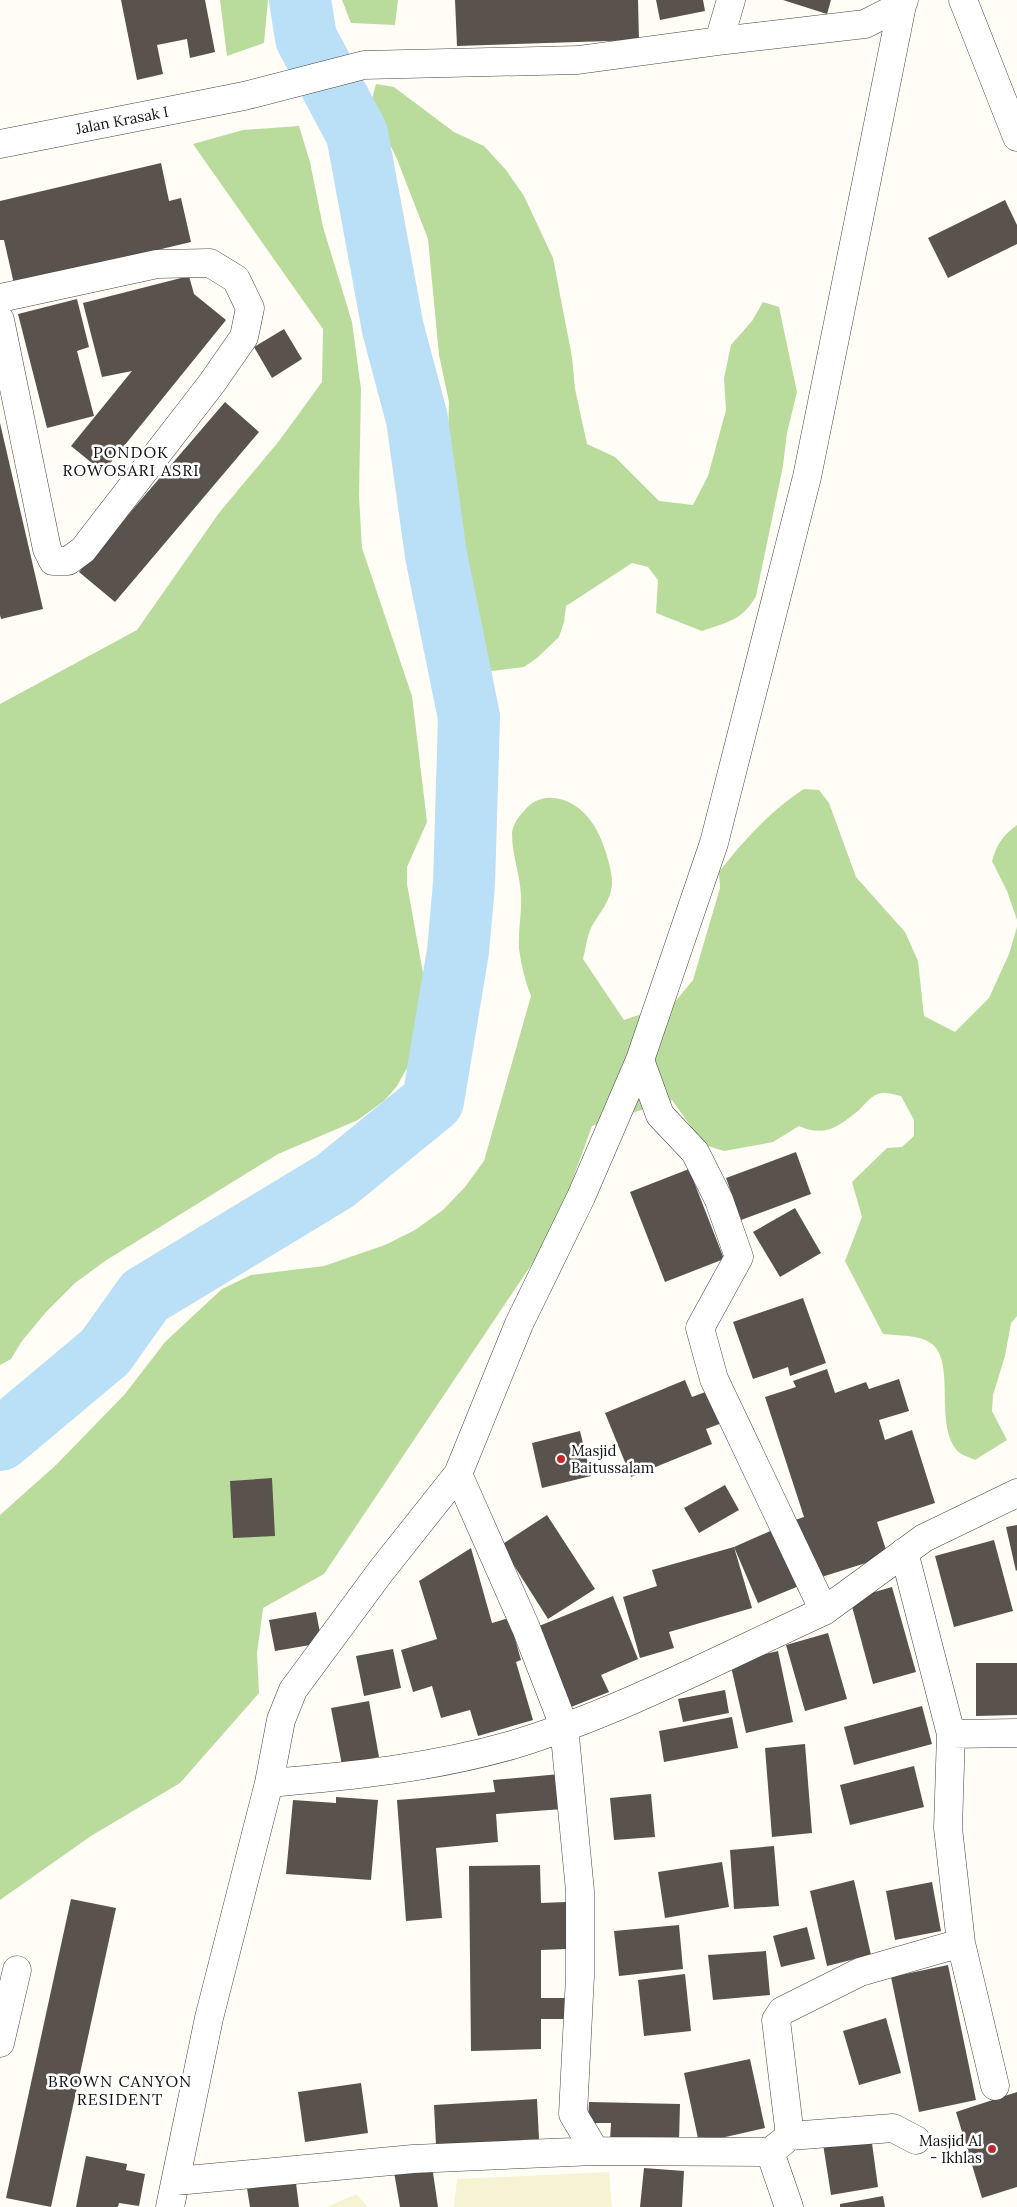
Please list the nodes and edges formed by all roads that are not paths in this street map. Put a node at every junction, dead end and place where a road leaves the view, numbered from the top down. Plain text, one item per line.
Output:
1 (731, 0) edge
2 (963, 0) edge
3 (903, 3) edge
4 (719, 41) junction
5 (1017, 137) edge
6 (0, 144) edge
7 (0, 298) edge
8 (0, 320) edge
9 (640, 1060) junction
10 (458, 1474) junction
11 (1017, 1493) edge
12 (904, 1552) junction
13 (824, 1611) junction
14 (564, 1726) junction
15 (1017, 1733) edge
16 (951, 1734) junction
17 (270, 1783) junction
18 (960, 1943) junction
19 (17, 1970) dead end
20 (0, 2043) edge
21 (995, 2086) dead end
22 (916, 2140) dead end
23 (780, 2144) junction
24 (595, 2151) junction
25 (176, 2181) junction
26 (170, 2207) edge
27 (789, 2207) edge

1 - 4 street
2 - 5 street
3 - 4 street, Jalan Krasak I
3 - 9 street
4 - 6 street, Jalan Krasak I
7 - 8 street
9 - 10 street
9 - 13 street
10 - 14 street
10 - 17 street
11 - 12 street
12 - 13 street
12 - 16 street
13 - 14 street
14 - 17 street
14 - 24 street
15 - 16 street
16 - 18 street
17 - 25 street
18 - 21 street
18 - 23 street
19 - 20 street
22 - 23 street
23 - 24 street
23 - 27 street
24 - 25 street
25 - 26 street

